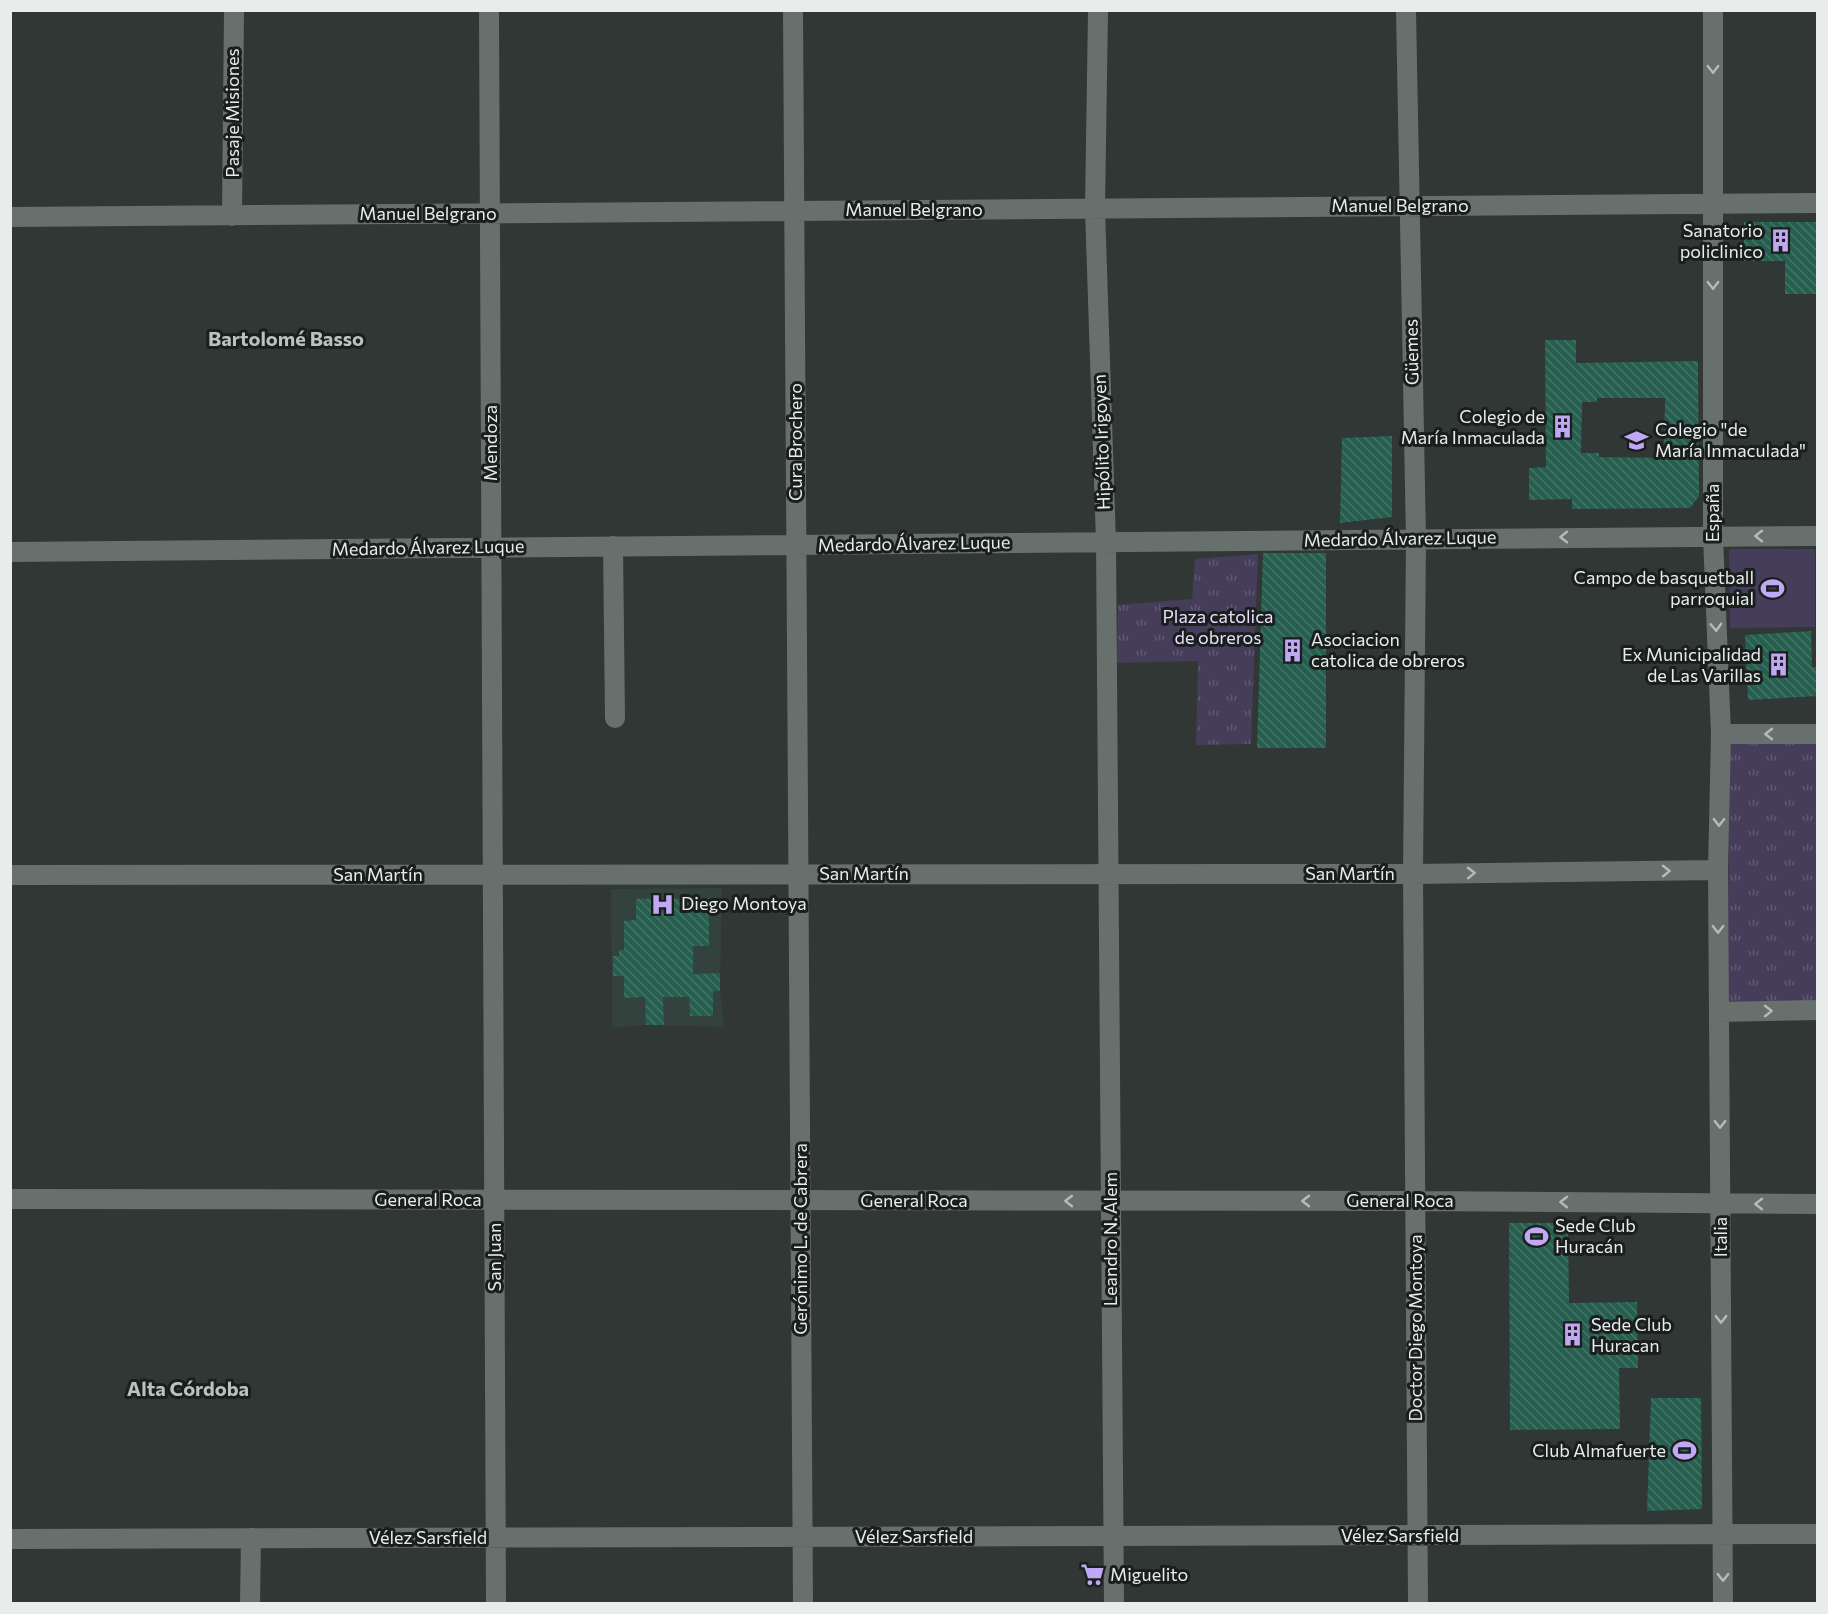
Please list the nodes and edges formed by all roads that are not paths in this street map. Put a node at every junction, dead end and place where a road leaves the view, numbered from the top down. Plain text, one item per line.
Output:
1 (234, 10) edge
2 (489, 10) edge
3 (793, 10) edge
4 (1098, 10) edge
5 (1406, 10) edge
6 (1713, 10) edge
7 (1818, 203) edge
8 (1713, 204) junction
9 (1409, 206) junction
10 (1095, 209) junction
11 (794, 211) junction
12 (490, 214) junction
13 (232, 216) junction
14 (10, 217) edge
15 (1713, 536) junction
16 (1818, 536) edge
17 (1416, 539) junction
18 (1106, 542) junction
19 (797, 545) junction
20 (614, 546) junction
21 (491, 548) junction
22 (10, 552) edge
23 (615, 718) dead end
24 (1720, 734) junction
25 (1818, 734) edge
26 (1718, 870) junction
27 (1413, 873) junction
28 (799, 874) junction
29 (1108, 874) junction
30 (10, 875) edge
31 (493, 875) junction
32 (1818, 1010) edge
33 (1719, 1012) junction
34 (10, 1199) edge
35 (494, 1200) junction
36 (801, 1201) junction
37 (1111, 1201) junction
38 (1415, 1201) junction
39 (1720, 1204) junction
40 (1818, 1204) edge
41 (1818, 1534) edge
42 (1723, 1535) junction
43 (1418, 1536) junction
44 (802, 1537) junction
45 (1113, 1537) junction
46 (251, 1538) junction
47 (496, 1538) junction
48 (10, 1539) edge
49 (250, 1604) edge
50 (496, 1604) edge
51 (803, 1604) edge
52 (1114, 1604) edge
53 (1418, 1604) edge
54 (1723, 1604) edge

1 - 13 street, Pasaje Misiones
2 - 12 street, Mendoza
3 - 11 street, Cura Brochero
4 - 10 street, Hipólito Irigoyen
5 - 9 street, Güemes
6 -> 8 street, España
7 - 8 street, Manuel Belgrano
8 - 9 street, Manuel Belgrano
8 -> 15 street, España
9 - 10 street, Manuel Belgrano
9 - 17 street, Güemes
10 - 11 street, Manuel Belgrano
10 - 18 street, Hipólito Irigoyen
11 - 12 street, Manuel Belgrano
11 - 19 street, Cura Brochero
12 - 13 street, Manuel Belgrano
12 - 21 street, Mendoza
13 - 14 street, Manuel Belgrano
16 -> 15 street, Medardo Álvarez Luque
15 -> 17 street, Medardo Álvarez Luque
15 -> 24 street, España
17 - 18 street, Medardo Álvarez Luque
17 - 27 street, Güemes
18 - 19 street, Medardo Álvarez Luque
18 - 29 street, Hipólito Irigoyen
19 - 20 street, Medardo Álvarez Luque
19 - 28 street, Cura Brochero
20 - 21 street, Medardo Álvarez Luque
20 - 23 street
21 - 22 street, Medardo Álvarez Luque
21 - 31 street, Mendoza
25 -> 24 street
24 -> 26 street, España
27 -> 26 street, San Martín
26 -> 33 street, Italia
27 - 29 street, San Martín
27 - 38 street, Doctor Diego Montoya
28 - 29 street, San Martín
28 - 31 street, San Martín
28 - 36 street, Gerónimo L. de Cabrera
29 - 37 street, Leandro N. Alem
30 - 31 street, San Martín
31 - 35 street, San Juan
33 -> 32 street
33 -> 39 street, Italia
34 - 35 street, General Roca
35 - 36 street, General Roca
35 - 47 street, San Juan
37 -> 36 street, General Roca
36 - 44 street, Gerónimo L. de Cabrera
38 -> 37 street, General Roca
37 - 45 street, Leandro N. Alem
39 -> 38 street, General Roca
38 - 43 street, Doctor Diego Montoya
40 -> 39 street, General Roca
39 -> 42 street, Italia
41 - 42 street, Vélez Sarsfield
42 - 43 street, Vélez Sarsfield
42 -> 54 street, Italia
43 - 45 street, Vélez Sarsfield
43 - 53 street, Doctor Diego Montoya
44 - 45 street, Vélez Sarsfield
44 - 47 street, Vélez Sarsfield
44 - 51 street, Gerónimo L. de Cabrera
45 - 52 street, Leandro N. Alem
46 - 47 street, Vélez Sarsfield
46 - 48 street, Vélez Sarsfield
46 - 49 street
47 - 50 street, San Juan

